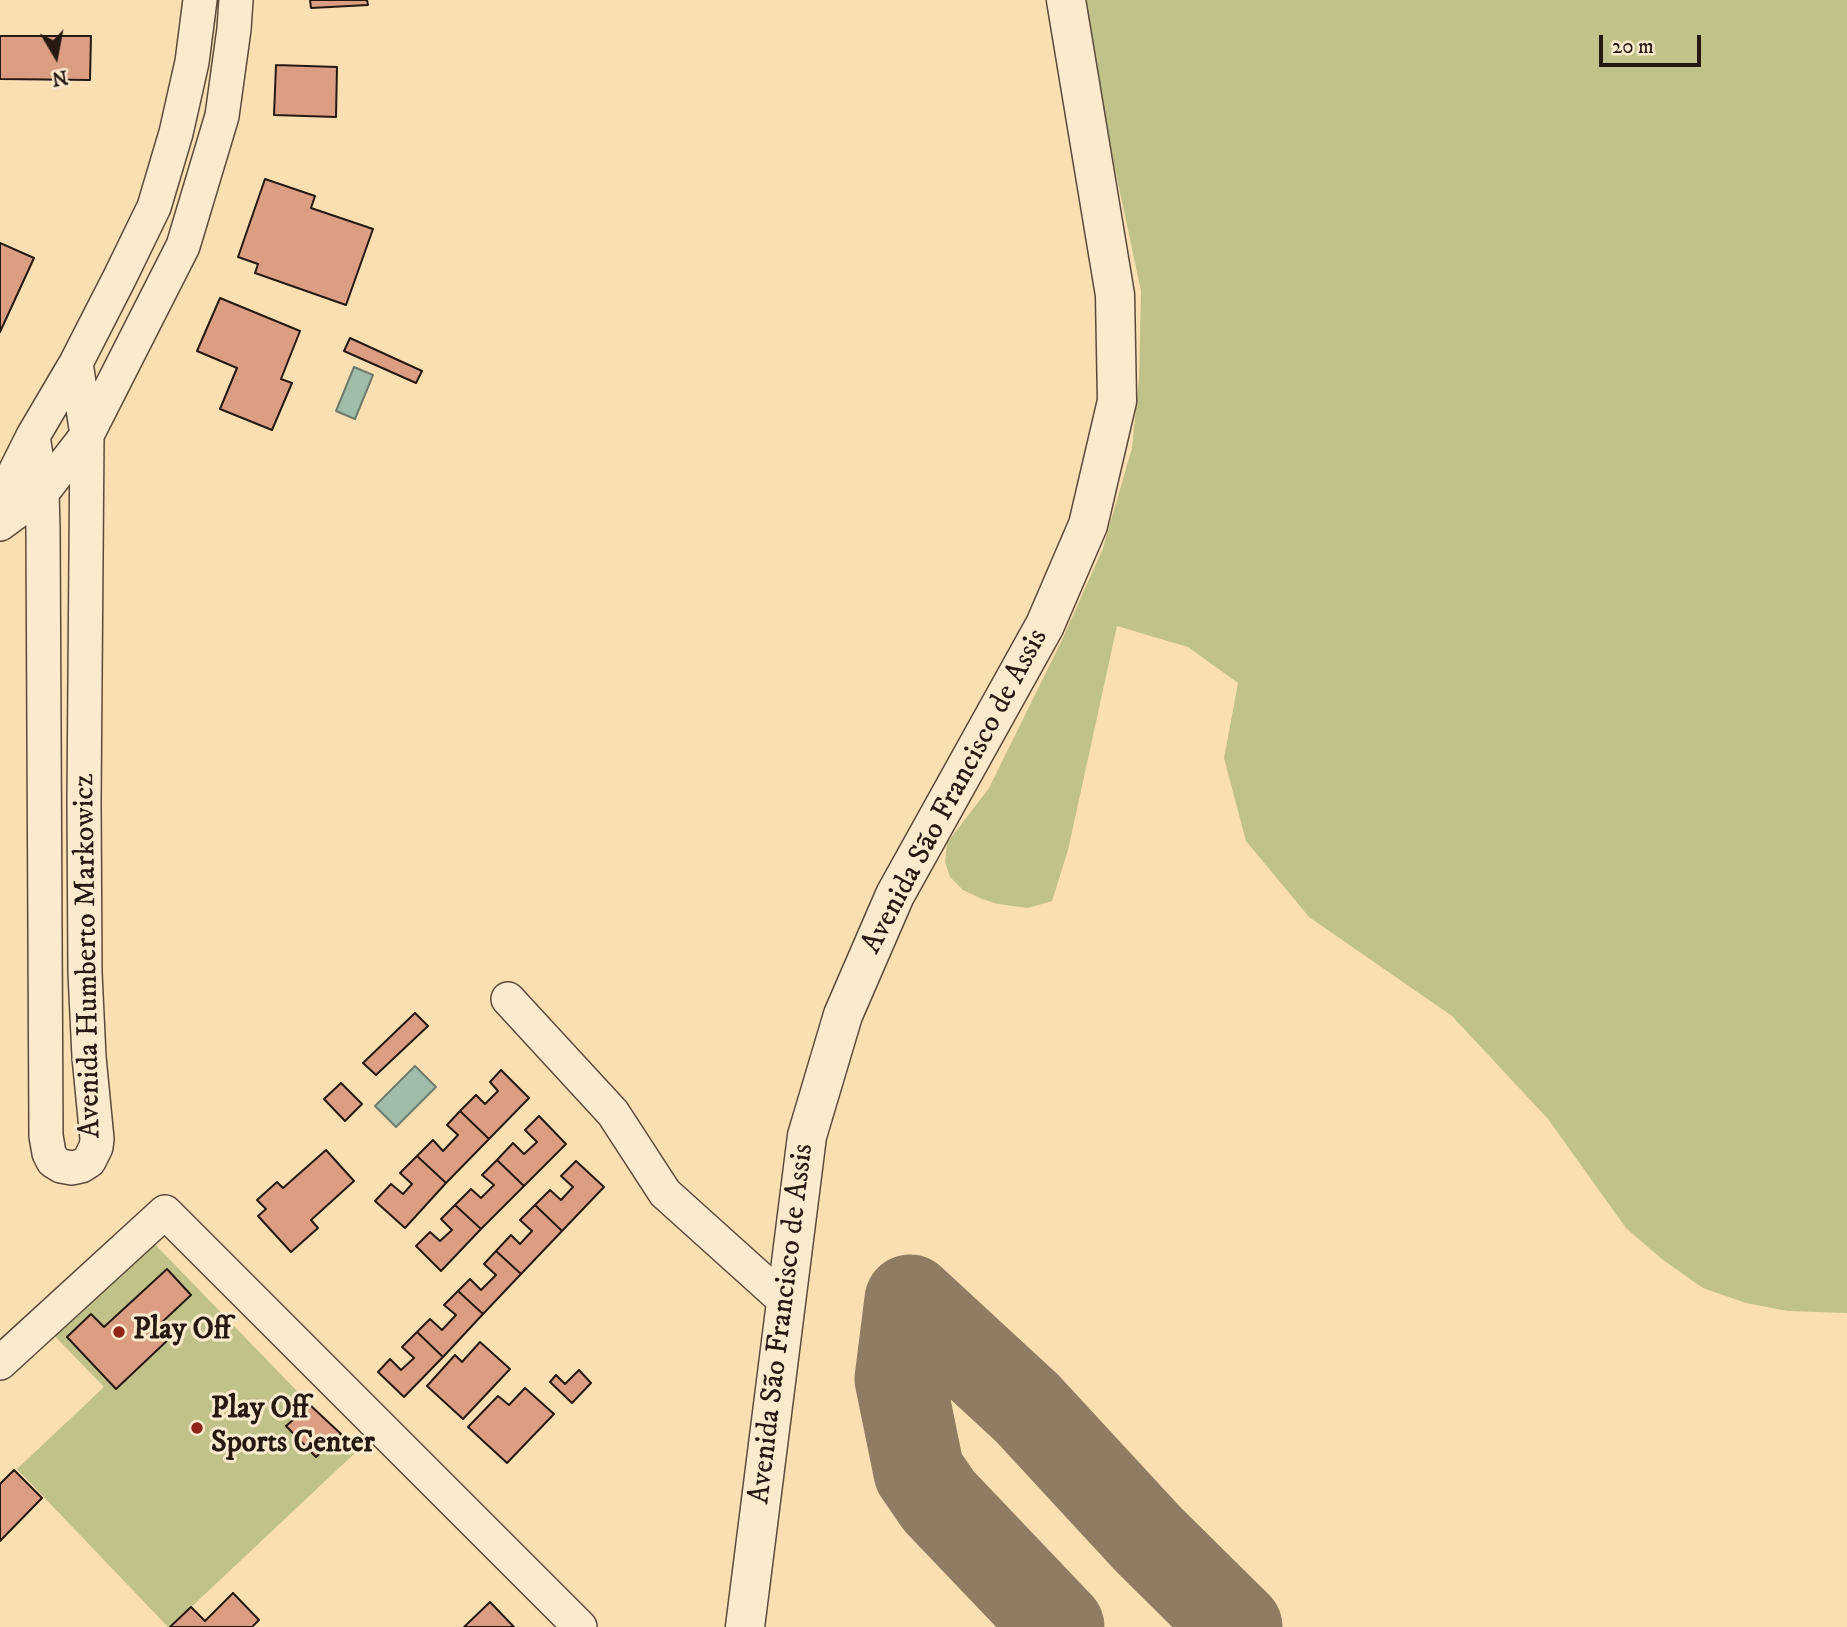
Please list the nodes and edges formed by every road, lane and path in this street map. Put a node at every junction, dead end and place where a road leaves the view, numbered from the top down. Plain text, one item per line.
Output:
1 (200, 0) edge
2 (236, 0) edge
3 (1066, 0) edge
4 (76, 363) junction
5 (87, 435) junction
6 (33, 436) junction
7 (42, 493) junction
8 (0, 502) edge
9 (0, 524) edge
10 (508, 999) dead end
11 (786, 1302) junction
12 (0, 1363) edge
13 (580, 1627) edge
14 (745, 1627) edge

1 - 4 street
2 - 5 street
3 - 11 street, Avenida São Francisco de Assis
4 - 5 street, Avenida Humberto Markowicz
4 - 6 street
5 - 7 street
5 - 7 street, Avenida Humberto Markowicz
6 - 7 street, Avenida Humberto Markowicz
6 - 8 street
7 - 9 street
10 - 11 street
11 - 14 street, Avenida São Francisco de Assis
12 - 13 street

